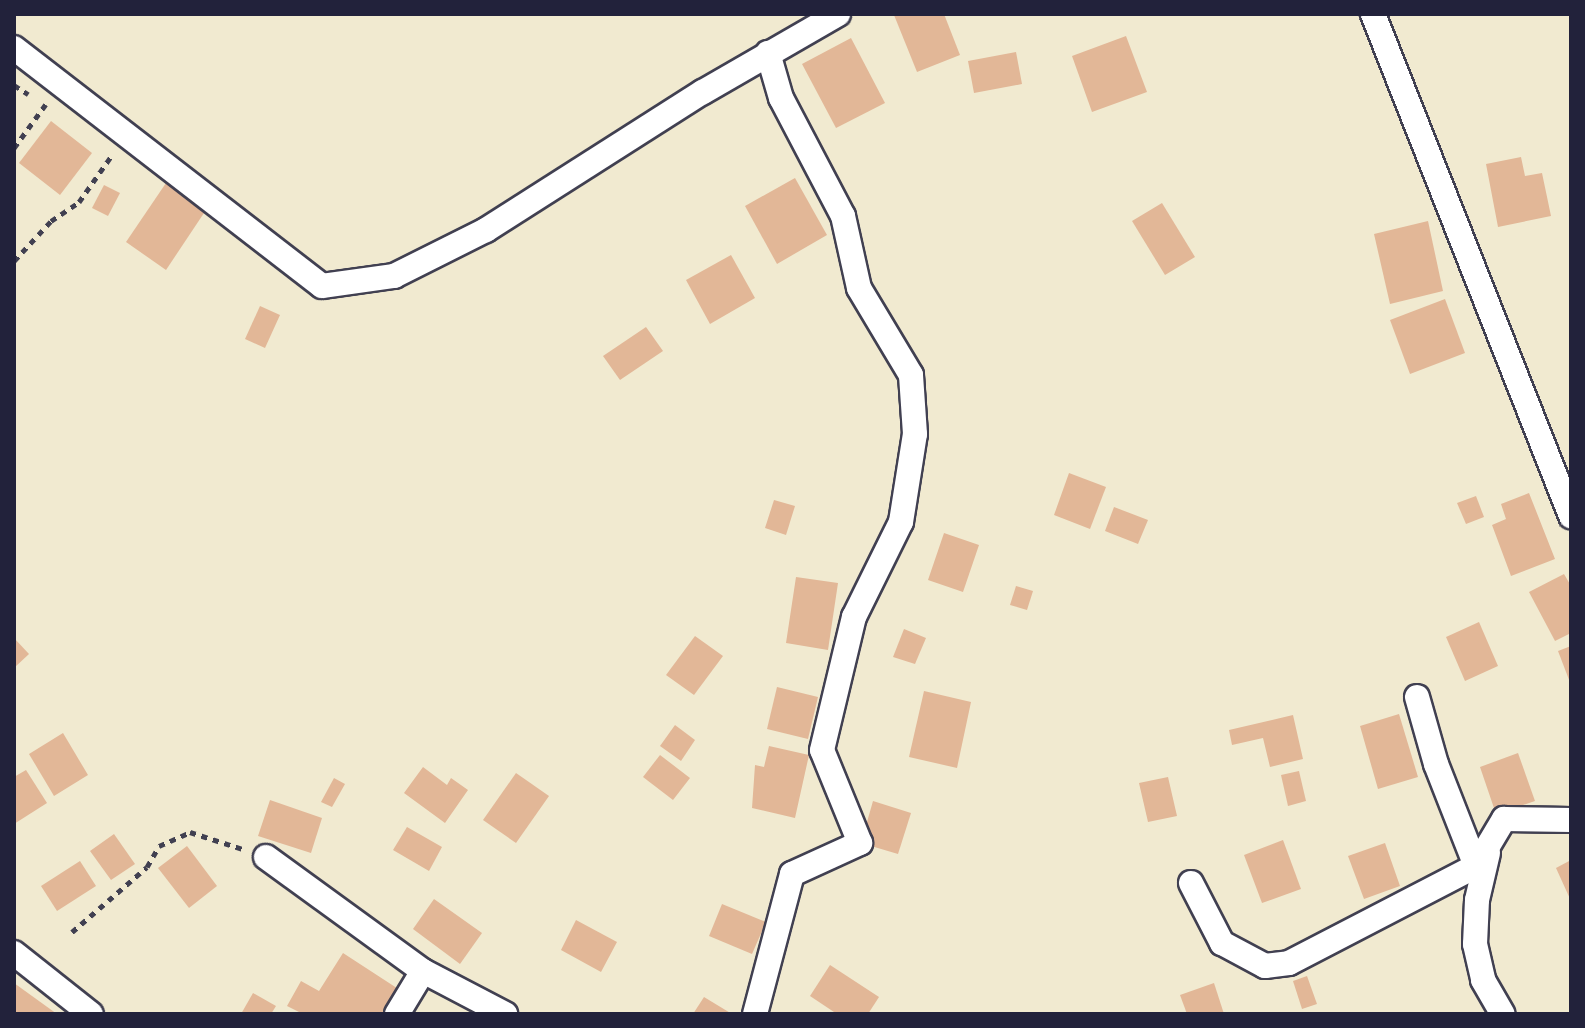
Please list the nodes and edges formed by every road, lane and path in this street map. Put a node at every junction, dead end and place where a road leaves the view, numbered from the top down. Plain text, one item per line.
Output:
1 (838, 14) edge
2 (1373, 14) edge
3 (14, 48) edge
4 (768, 53) junction
5 (57, 109) dead end
6 (14, 148) edge
7 (116, 149) dead end
8 (14, 261) edge
9 (1571, 516) edge
10 (1417, 697) dead end
11 (1504, 819) junction
12 (1571, 820) edge
13 (266, 857) joint
14 (1476, 866) junction
15 (1191, 883) dead end
16 (72, 932) dead end
17 (14, 953) edge
18 (423, 971) junction
19 (91, 1014) edge
20 (397, 1014) edge
21 (505, 1014) edge
22 (755, 1014) edge
23 (1503, 1014) edge

1 - 4 street
2 - 9 street
3 - 4 street
4 - 22 street
5 - 6 path
7 - 8 path
10 - 14 street
11 - 12 street
11 - 14 street
11 - 23 street
13 - 16 path
13 - 18 street
14 - 15 street
17 - 19 street
18 - 20 street
18 - 21 street

